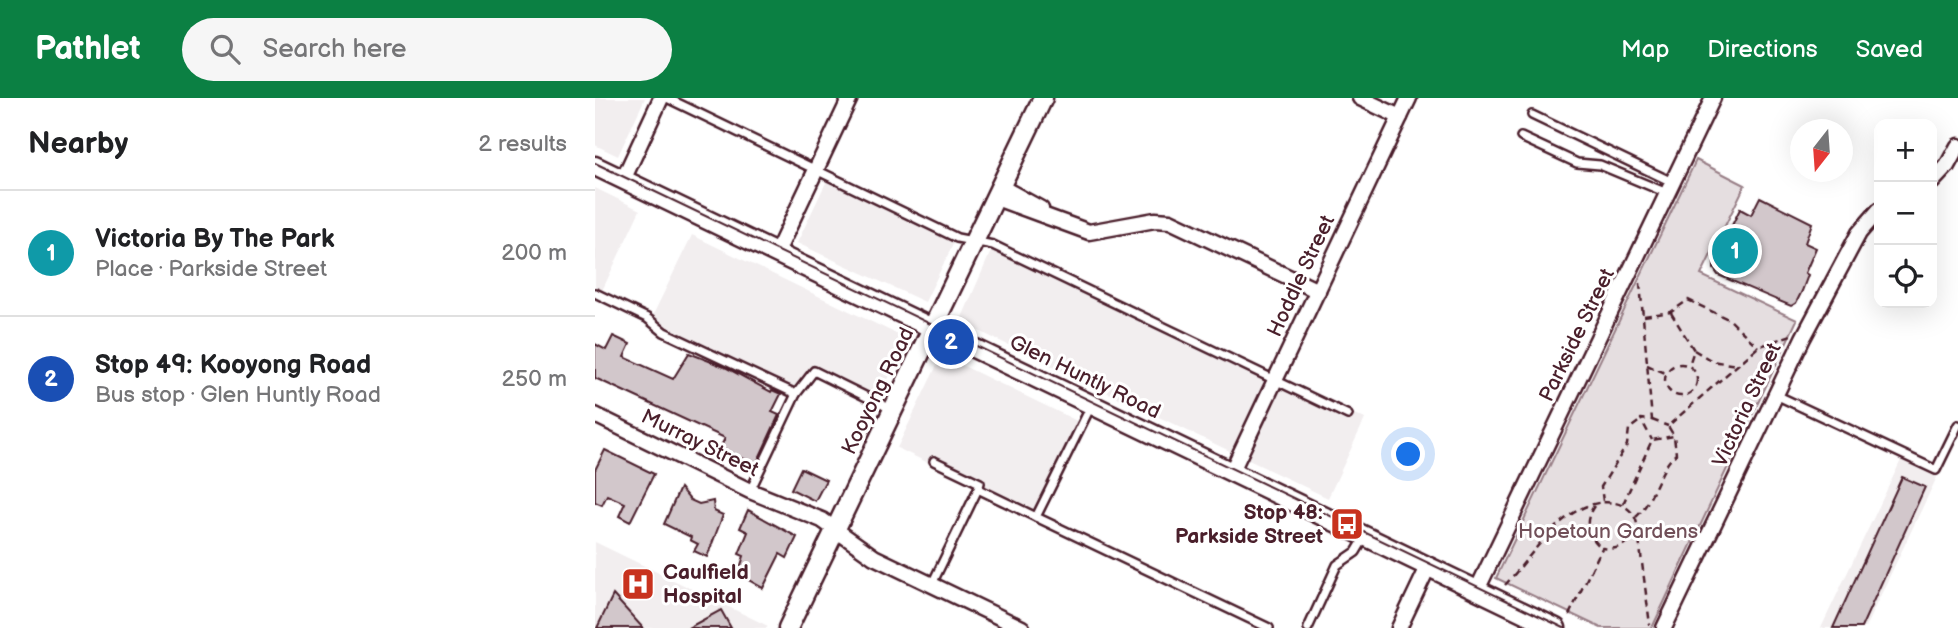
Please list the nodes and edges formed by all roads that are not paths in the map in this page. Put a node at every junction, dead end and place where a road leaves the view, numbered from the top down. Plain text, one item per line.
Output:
1 (661, 98) edge
2 (667, 98) edge
3 (850, 98) edge
4 (1043, 98) edge
5 (1360, 98) edge
6 (1409, 98) edge
7 (1713, 98) edge
8 (1532, 115) dead end
9 (1400, 117) junction
10 (1521, 137) dead end
11 (1958, 146) edge
12 (595, 166) edge
13 (815, 170) junction
14 (1937, 177) edge
15 (623, 180) junction
16 (1670, 188) junction
17 (998, 192) junction
18 (1874, 216) edge
19 (975, 242) junction
20 (776, 254) junction
21 (1318, 291) junction
22 (595, 293) edge
23 (933, 330) junction
24 (1275, 380) junction
25 (796, 394) junction
26 (1776, 394) junction
27 (1091, 405) junction
28 (894, 410) junction
29 (595, 415) edge
30 (1348, 415) dead end
31 (1958, 425) edge
32 (934, 461) dead end
33 (1231, 472) junction
34 (978, 489) junction
35 (750, 491) junction
36 (1037, 517) junction
37 (834, 534) junction
38 (1365, 536) junction
39 (1428, 567) junction
40 (932, 585) junction
41 (1477, 590) junction
42 (1563, 622) edge
43 (788, 628) edge
44 (1023, 628) edge
45 (1269, 628) edge
46 (1308, 628) edge
47 (1399, 628) edge
48 (1661, 628) edge

1 - 15 street
2 - 13 lane
3 - 13 street
4 - 17 street, Kooyong Road
5 - 9 street
6 - 9 street, Hoddle Street
7 - 16 street, Parkside Street
8 - 16 lane
9 - 21 street, Hoddle Street
10 - 16 lane
11 - 14 street
12 - 15 street, Glen Huntly Road
13 - 19 lane
13 - 20 street
15 - 20 street, Glen Huntly Road
16 - 41 street, Parkside Street
17 - 19 street, Kooyong Road
17 - 21 street
18 - 26 street, Victoria Street
19 - 23 street, Kooyong Road
19 - 24 lane
20 - 23 street, Glen Huntly Road
21 - 24 street, Hoddle Street
22 - 25 lane
23 - 27 street, Glen Huntly Road
23 - 28 street, Kooyong Road
24 - 30 lane
24 - 33 street, Hoddle Street
25 - 28 lane
25 - 35 lane
26 - 31 lane
26 - 48 street, Victoria Street
27 - 33 street, Glen Huntly Road
27 - 36 lane
28 - 37 street, Kooyong Road
29 - 35 street, Murray Street
32 - 34 lane
33 - 38 street, Glen Huntly Road
34 - 36 lane
34 - 40 lane
35 - 37 street, Murray Street
36 - 45 lane
37 - 40 street, Murray Street
37 - 43 street, Kooyong Road
38 - 39 street, Glen Huntly Road
38 - 46 lane
39 - 41 street, Glen Huntly Road
39 - 47 street
40 - 44 street, Murray Street
41 - 42 street, Glen Huntly Road

